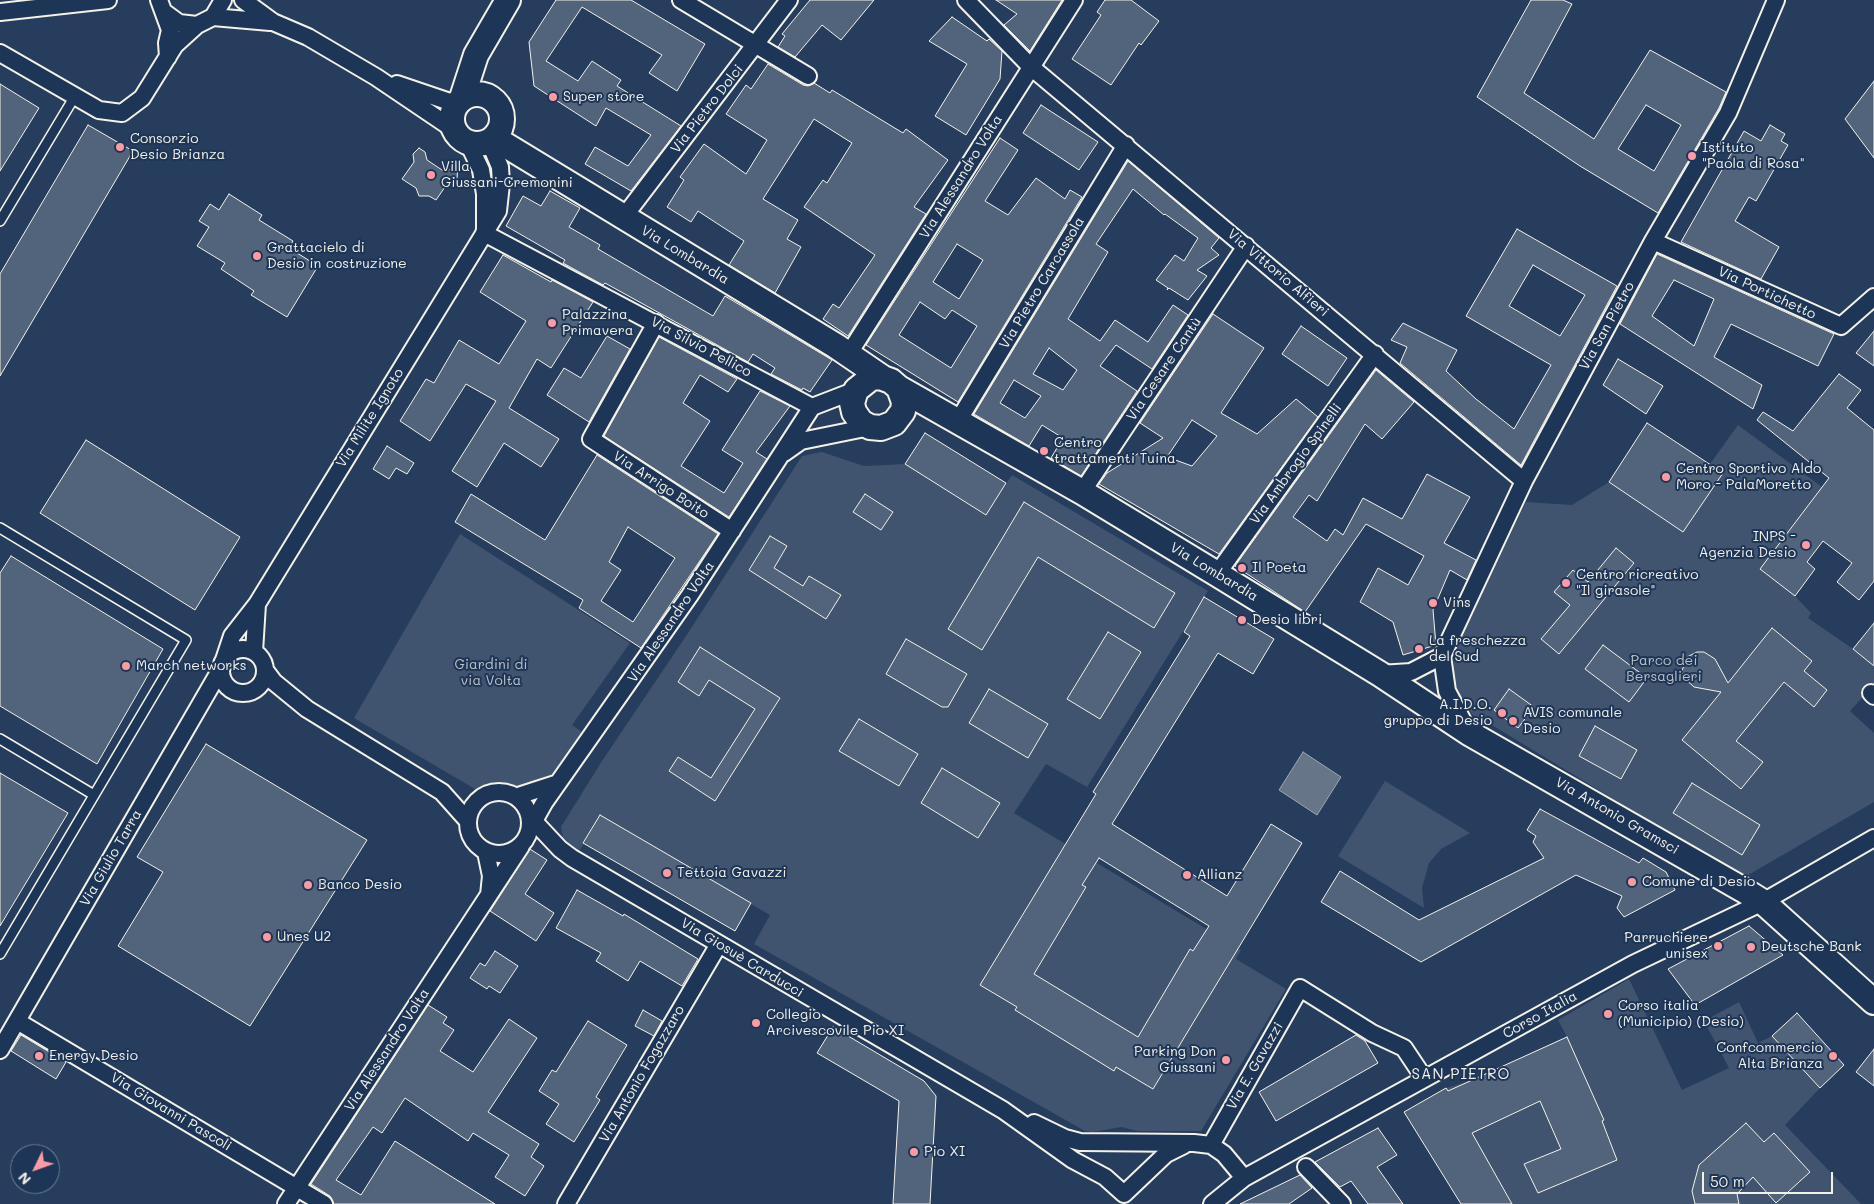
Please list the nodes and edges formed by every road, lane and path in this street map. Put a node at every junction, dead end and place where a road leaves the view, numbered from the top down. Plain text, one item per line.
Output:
1 (108, 0) edge
2 (223, 0) edge
3 (243, 0) edge
4 (508, 0) edge
5 (681, 0) edge
6 (789, 0) edge
7 (966, 0) edge
8 (1074, 0) edge
9 (1776, 0) edge
10 (162, 6) edge
11 (0, 12) edge
12 (213, 17) junction
13 (273, 22) junction
14 (197, 25) junction
15 (757, 44) junction
16 (0, 53) edge
17 (476, 55) junction
18 (168, 57) junction
19 (1030, 67) junction
20 (808, 76) dead end
21 (376, 78) junction
22 (75, 96) junction
23 (459, 101) junction
24 (496, 107) junction
25 (476, 138) junction
26 (1126, 145) junction
27 (535, 165) junction
28 (623, 218) junction
29 (0, 221) edge
30 (484, 233) junction
31 (1654, 241) junction
32 (1246, 246) junction
33 (1874, 297) edge
34 (656, 323) junction
35 (842, 350) junction
36 (1375, 354) junction
37 (891, 383) junction
38 (856, 390) junction
39 (812, 407) junction
40 (958, 421) junction
41 (894, 423) junction
42 (870, 427) junction
43 (980, 434) junction
44 (778, 457) junction
45 (1524, 481) junction
46 (1082, 492) junction
47 (0, 528) edge
48 (732, 531) junction
49 (1217, 574) junction
50 (257, 604) junction
51 (254, 652) junction
52 (1442, 656) junction
53 (223, 663) junction
54 (265, 670) junction
55 (1380, 674) junction
56 (254, 690) junction
57 (307, 708) junction
58 (1469, 733) junction
59 (0, 739) edge
60 (423, 779) junction
61 (558, 783) junction
62 (94, 795) junction
63 (518, 796) junction
64 (475, 802) junction
65 (467, 820) junction
66 (528, 831) junction
67 (1874, 838) edge
68 (486, 852) junction
69 (489, 897) junction
70 (1763, 902) junction
71 (719, 944) junction
72 (0, 954) edge
73 (1874, 1002) edge
74 (17, 1021) junction
75 (0, 1050) edge
76 (1424, 1078) junction
77 (1003, 1110) junction
78 (1186, 1144) junction
79 (1211, 1145) junction
80 (1306, 1167) dead end
81 (1244, 1178) junction
82 (296, 1188) junction
83 (1124, 1199) edge
84 (286, 1204) edge
85 (324, 1204) edge
86 (566, 1204) edge
87 (1212, 1204) edge
88 (1342, 1204) edge

1 - 11 street
2 - 12 street
3 - 13 street, Via Lombardia
4 - 17 street
5 - 15 street
6 - 15 street, Via Pietro Dolci
7 - 19 street, Via Vittorio Alfieri
8 - 19 street, Via Alessandro Volta
9 - 31 street, Via San Pietro
10 - 14 street
10 - 18 street
12 - 13 street, Via Lombardia
12 - 14 street
13 - 21 street, Via Lombardia
14 - 18 street
15 - 20 street
15 - 28 street, Via Pietro Dolci
16 - 22 street
17 - 23 street
17 - 24 street, Via Lombardia
18 - 22 street
19 - 26 street, Via Vittorio Alfieri
19 - 35 street, Via Alessandro Volta
21 - 23 street, Via Lombardia
21 - 25 street, Via Lombardia
22 - 29 lane
23 - 24 street
23 - 25 street
24 - 25 street
24 - 27 street, Via Lombardia
25 - 27 street, Via Lombardia
25 - 30 street, Via Milite Ignoto
26 - 32 street, Via Vittorio Alfieri
26 - 40 street, Via Pietro Carcassola
27 - 28 street, Via Lombardia
28 - 35 street, Via Lombardia
30 - 34 street, Via Silvio Pellico
30 - 50 street, Via Milite Ignoto
31 - 33 street, Via Portichetto
31 - 45 street, Via San Pietro
32 - 36 street, Via Vittorio Alfieri
32 - 46 street, Via Cesare Cantù
34 - 39 street, Via Silvio Pellico
34 - 48 street, Via Arrigo Boito
35 - 37 street, Via Lombardia
35 - 38 street
36 - 45 street, Via Vittorio Alfieri
36 - 49 street, Via Ambrogio Spinelli
37 - 38 street
37 - 40 street, Via Lombardia
37 - 41 street
38 - 39 street
38 - 42 street
39 - 44 street, Via Alessandro Volta
40 - 43 street, Via Lombardia
41 - 42 street, Via Lombardia
41 - 43 street, Via Lombardia
42 - 44 street, Via Alessandro Volta
43 - 46 street, Via Lombardia
44 - 48 street, Via Alessandro Volta
45 - 52 street, Via San Pietro
46 - 49 street, Via Lombardia
47 - 62 lane
48 - 61 street, Via Alessandro Volta
49 - 55 street, Via Lombardia
50 - 51 street, Via Milite Ignoto
50 - 53 street, Via Milite Ignoto
51 - 53 street
51 - 54 street
52 - 55 street
52 - 58 street
53 - 56 street
53 - 74 street, Via Giulio Tarra
54 - 56 street
54 - 57 street
55 - 58 street, Via Lombardia
56 - 57 street
57 - 60 street
58 - 70 street, Via Antonio Gramsci
59 - 62 lane
60 - 64 street
60 - 65 street
61 - 63 street
61 - 66 street, Via Alessandro Volta
62 - 72 lane
63 - 64 street
63 - 66 street
64 - 65 street
65 - 68 street
66 - 68 street
66 - 69 street, Via Alessandro Volta
66 - 71 street, Via Giosuè Carducci
67 - 70 street, Corso Italia
68 - 69 street
69 - 82 street, Via Alessandro Volta
70 - 73 street, Via Antonio Gramsci
70 - 76 street, Corso Italia
71 - 77 street, Via Giosuè Carducci
71 - 86 street, Via Antonio Fogazzaro
74 - 75 street, Via Giulio Tarra
74 - 82 street, Via Giovanni Pascoli
76 - 79 street, Via E. Gavazzi
76 - 81 street, Corso Italia
77 - 78 street, Via Giosuè Carducci
77 - 83 street, Via Giosuè Carducci
78 - 79 street
78 - 83 street, Via Giosuè Carducci
79 - 81 street
80 - 88 street
81 - 87 street, Corso Italia
82 - 84 street, Via Alessandro Volta
82 - 85 street, Via Giovanni Pascoli

